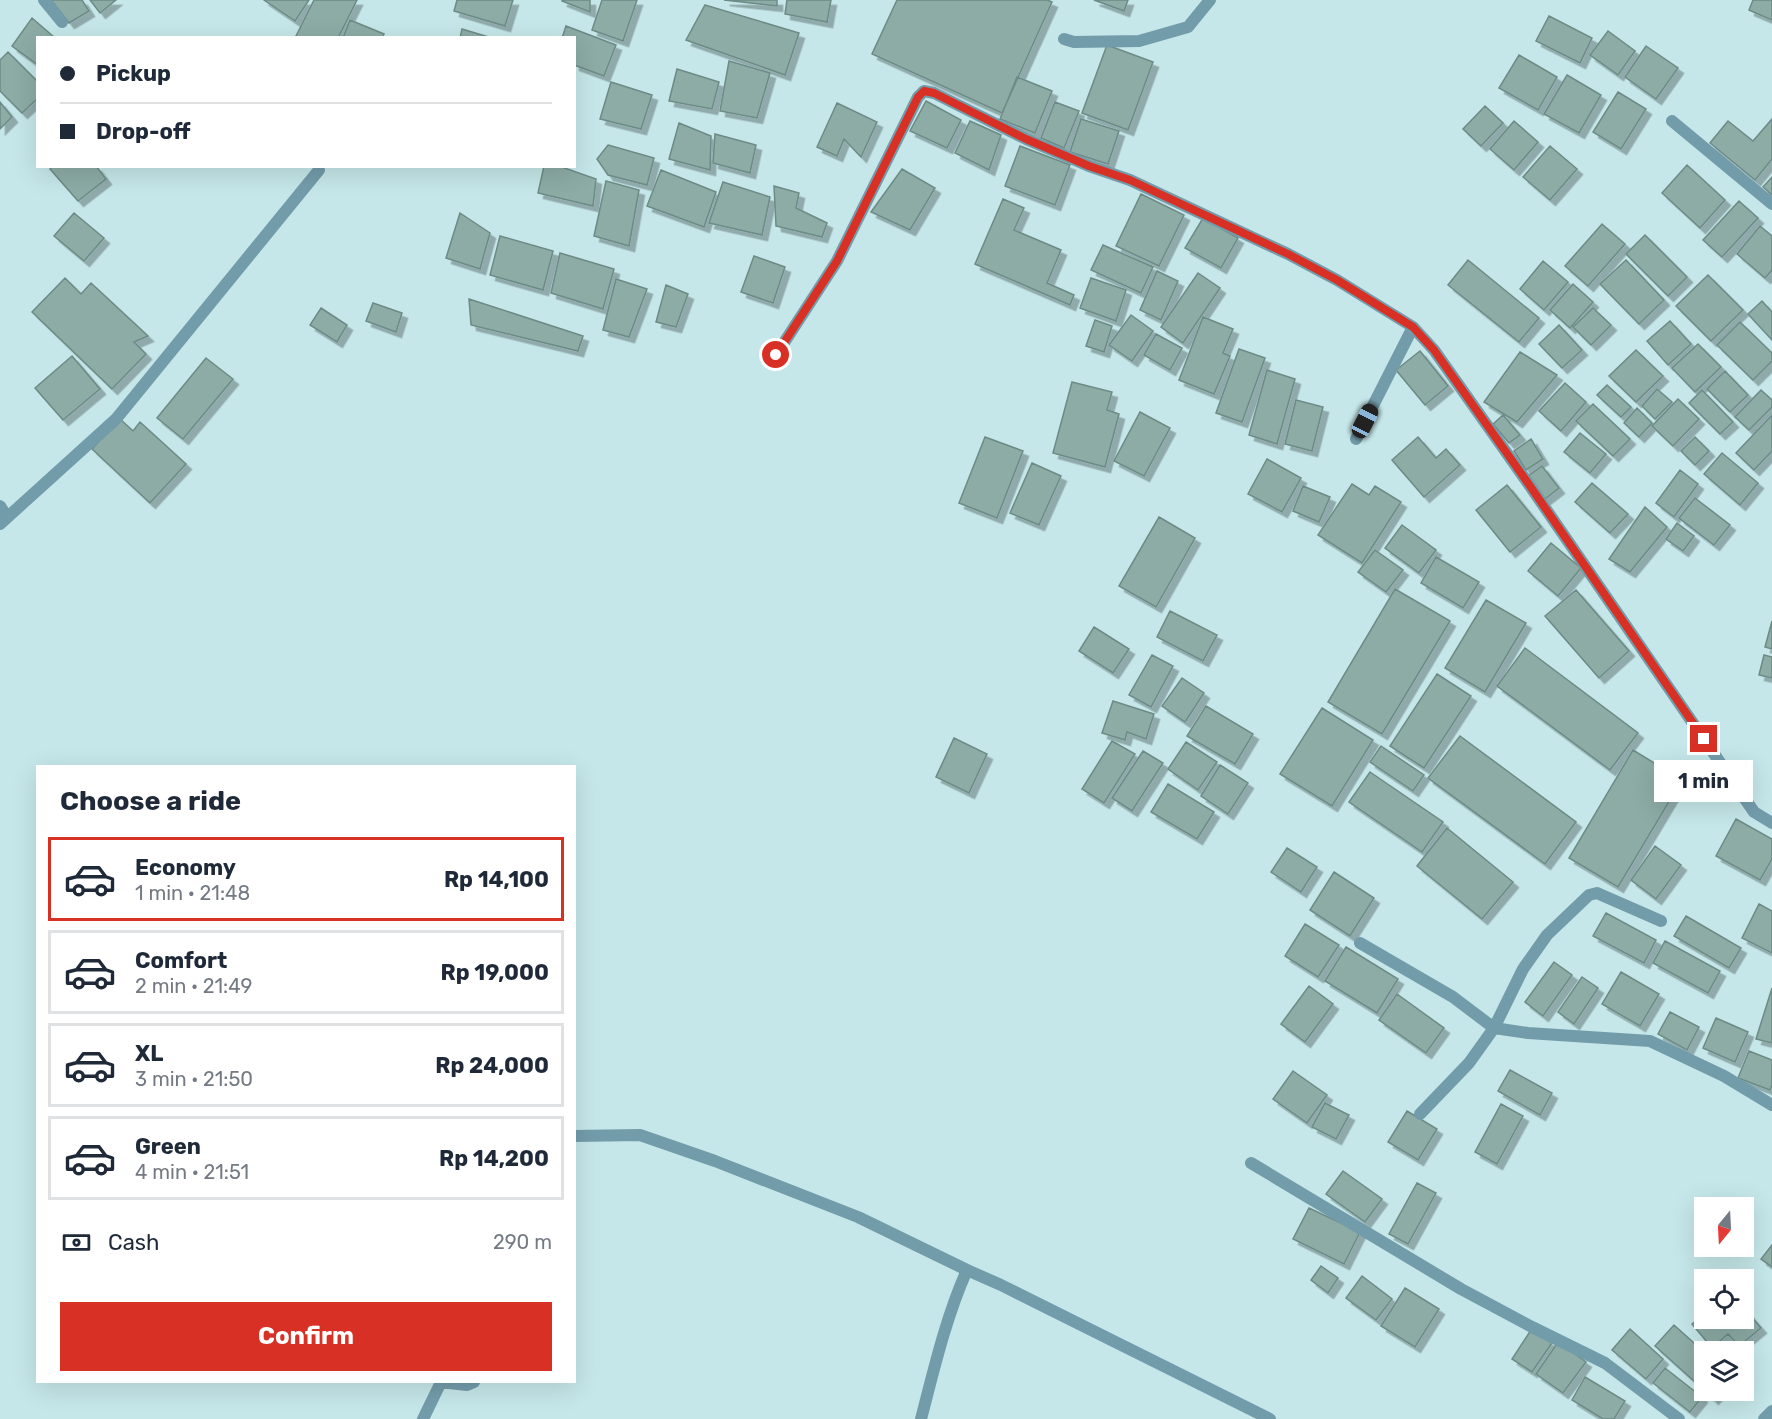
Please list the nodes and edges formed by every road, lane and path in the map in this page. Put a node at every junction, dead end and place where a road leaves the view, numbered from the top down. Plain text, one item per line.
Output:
1 (44, 0) edge
2 (1210, 0) edge
3 (62, 22) dead end
4 (1064, 39) dead end
5 (1672, 121) dead end
6 (319, 170) dead end
7 (1772, 204) edge
8 (1413, 327) junction
9 (776, 355) dead end
10 (1356, 439) dead end
11 (0, 506) edge
12 (4, 520) edge
13 (1772, 823) edge
14 (1661, 921) dead end
15 (1360, 943) dead end
16 (1494, 1028) junction
17 (1772, 1105) edge
18 (1420, 1114) dead end
19 (576, 1136) edge
20 (1251, 1163) dead end
21 (967, 1270) junction
22 (441, 1383) edge
23 (450, 1383) edge
24 (472, 1383) edge
25 (1772, 1411) edge
26 (423, 1419) edge
27 (921, 1419) edge
28 (1270, 1419) edge
29 (1679, 1419) edge
30 (1764, 1419) edge

1 - 3 street
2 - 4 street
5 - 7 street
6 - 12 street
8 - 9 street
8 - 10 street
8 - 13 street
11 - 12 street
14 - 16 street
15 - 16 street
16 - 17 street
16 - 18 street
19 - 21 street
20 - 29 street
21 - 27 street
21 - 28 street
22 - 26 street
23 - 24 street
25 - 30 street

